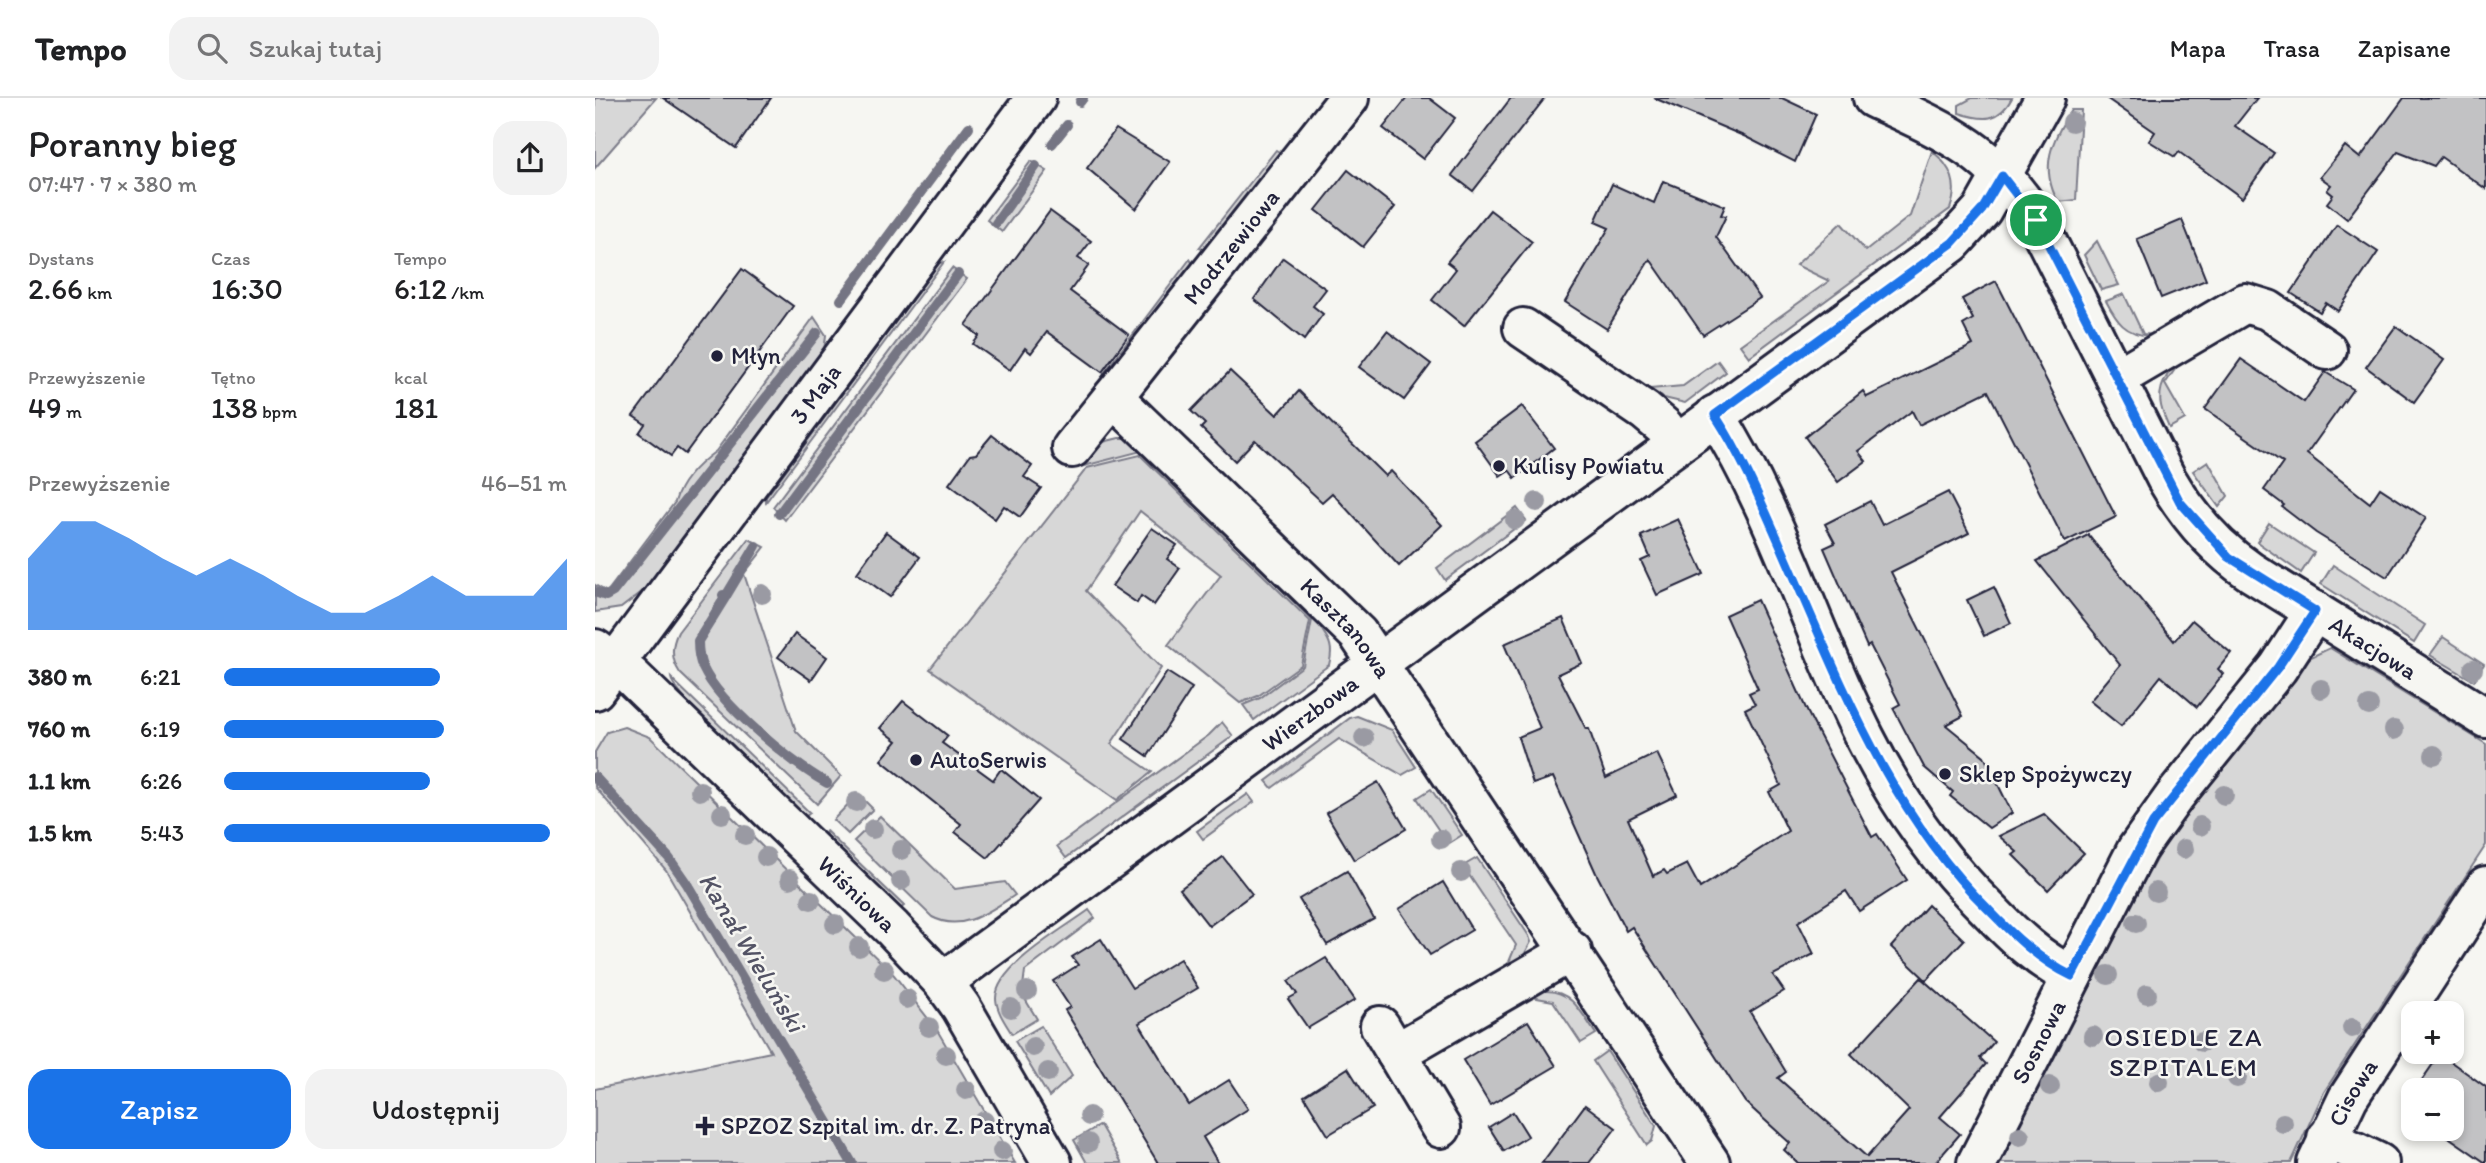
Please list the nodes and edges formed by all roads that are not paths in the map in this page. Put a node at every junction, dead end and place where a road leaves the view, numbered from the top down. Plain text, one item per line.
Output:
1 (1036, 98) edge
2 (1349, 98) edge
3 (1873, 98) edge
4 (2045, 98) edge
5 (2002, 176) junction
6 (1523, 328) dead end
7 (2327, 349) dead end
8 (2117, 378) junction
9 (1113, 397) junction
10 (1715, 415) junction
11 (1675, 443) junction
12 (1072, 448) dead end
13 (2315, 611) junction
14 (1378, 663) junction
15 (601, 668) edge
16 (2486, 718) edge
17 (2486, 886) edge
18 (1571, 951) junction
19 (2072, 976) junction
20 (943, 982) junction
21 (1441, 1128) dead end
22 (2322, 1151) edge
23 (1052, 1163) edge
24 (1710, 1163) edge
25 (1977, 1163) edge
26 (2379, 1163) edge

1 - 15 street, 3 Maja
2 - 9 street, Modrzewiowa
3 - 5 street, Akacjowa
4 - 5 street, Wierzbowa
5 - 8 street, Akacjowa
5 - 10 street, Wierzbowa
6 - 11 street
7 - 8 street
8 - 13 street, Akacjowa
9 - 12 street
9 - 14 street, Kasztanowa
10 - 11 street, Wierzbowa
10 - 19 street
11 - 14 street, Wierzbowa
13 - 16 street, Akacjowa
13 - 19 street, Sosnowa
14 - 18 street, Kasztanowa
14 - 20 street, Wierzbowa
15 - 20 street, Wiśniowa
17 - 22 street, Cisowa
18 - 21 street
18 - 24 street, Kasztanowa
19 - 25 street, Sosnowa
20 - 23 street, Wiśniowa
22 - 26 street

